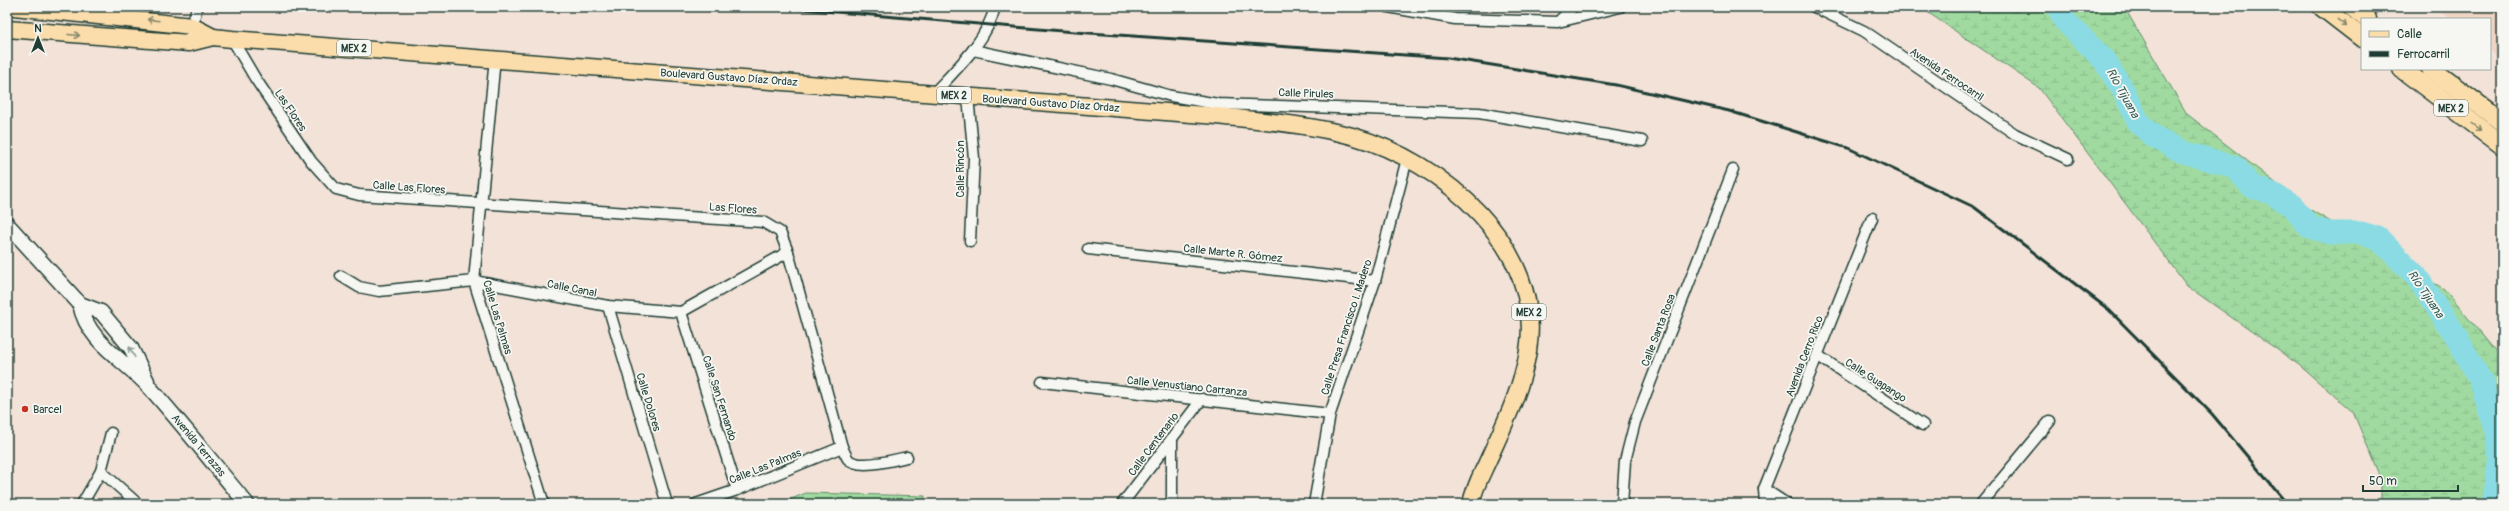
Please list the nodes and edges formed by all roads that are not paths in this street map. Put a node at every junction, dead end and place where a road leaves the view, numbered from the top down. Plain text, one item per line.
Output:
1 (14, 7) edge
2 (197, 7) edge
3 (995, 7) edge
4 (1388, 7) edge
5 (1573, 7) edge
6 (1620, 7) edge
7 (1814, 7) edge
8 (2322, 7) edge
9 (2352, 7) edge
10 (2366, 18) edge
11 (1558, 22) junction
12 (192, 26) junction
13 (7, 29) edge
14 (213, 37) junction
15 (2361, 37) edge
16 (232, 39) junction
17 (189, 43) junction
18 (973, 50) junction
19 (495, 58) junction
20 (2403, 70) edge
21 (2432, 70) edge
22 (934, 93) junction
23 (968, 97) junction
24 (1218, 110) junction
25 (2502, 122) edge
26 (1642, 141) dead end
27 (2502, 145) edge
28 (1407, 159) junction
29 (2068, 159) dead end
30 (1733, 170) dead end
31 (336, 189) joint
32 (482, 204) junction
33 (1872, 218) dead end
34 (7, 224) edge
35 (970, 241) dead end
36 (1088, 249) dead end
37 (788, 252) junction
38 (341, 276) dead end
39 (1376, 281) junction
40 (474, 282) junction
41 (80, 304) junction
42 (608, 306) junction
43 (681, 312) junction
44 (1817, 355) junction
45 (1042, 382) dead end
46 (150, 387) junction
47 (1202, 399) junction
48 (1330, 414) junction
49 (2050, 421) dead end
50 (1923, 425) dead end
51 (111, 433) dead end
52 (1172, 439) junction
53 (842, 447) junction
54 (907, 457) dead end
55 (101, 470) junction
56 (1764, 489) junction
57 (737, 490) junction
58 (82, 504) edge
59 (138, 504) edge
60 (247, 504) edge
61 (544, 504) edge
62 (667, 504) edge
63 (696, 504) edge
64 (1122, 504) edge
65 (1172, 504) edge
66 (1314, 504) edge
67 (1471, 504) edge
68 (1622, 504) edge
69 (1765, 504) edge
70 (1787, 504) edge
71 (1981, 504) edge

12 -> 1 main road, Boulevard Gustavo Díaz Ordaz / MEX 2
2 - 12 street
3 - 18 street
4 - 11 street
5 - 11 street
6 - 11 street
7 - 29 street, Avenida Ferrocarril
8 -> 15 highway
9 - 10 highway
12 - 14 main road, Boulevard Gustavo Díaz Ordaz / MEX 2
12 - 17 street
13 -> 17 main road, Boulevard Gustavo Díaz Ordaz / MEX 2
14 - 16 main road, Boulevard Gustavo Díaz Ordaz / MEX 2
14 - 17 main road, Boulevard Gustavo Díaz Ordaz / MEX 2
16 - 19 main road, Boulevard Gustavo Díaz Ordaz / MEX 2
16 - 31 street, Las Flores
18 - 22 street
18 - 24 street, Calle Pirules
19 - 22 main road, Boulevard Gustavo Díaz Ordaz / MEX 2
19 - 32 street, Calle Las Palmas
20 -> 27 highway, MEX 2
21 - 25 highway, MEX 2
22 - 23 main road, Boulevard Gustavo Díaz Ordaz / MEX 2
23 - 24 main road, Boulevard Gustavo Díaz Ordaz / MEX 2
23 - 35 street, Calle Rincón
24 - 26 street, Calle Pirules
24 - 28 main road, Boulevard Gustavo Díaz Ordaz / MEX 2
28 - 39 street, Calle Presa Francisco I. Madero
28 - 67 main road, Boulevard Gustavo Díaz Ordaz / MEX 2
30 - 68 street, Calle Santa Rosa
31 - 32 street, Calle Las Flores
32 - 37 street, Las Flores
32 - 40 street, Calle Las Palmas
33 - 44 street, Avenida Cerro Rico
34 - 41 street, Avenida Terrazas
36 - 39 street, Calle Marte R. Gómez
37 - 43 street
37 - 53 street, Las Flores
38 - 40 street, Calle Canal
39 - 48 street, Calle Presa Francisco I. Madero
40 - 42 street, Calle Canal
40 - 61 street, Calle Las Palmas
41 - 46 street, Avenida Terrazas
46 -> 41 street, Avenida Terrazas
42 - 43 street, Calle Canal
42 - 62 street, Calle Dolores
43 - 57 street, Calle San Fernando
44 - 50 street, Calle Guapango
44 - 56 street, Avenida Cerro Rico
45 - 47 street, Calle Venustiano Carranza
46 - 60 street, Avenida Terrazas
47 - 48 street, Calle Venustiano Carranza
47 - 52 street, Calle Centenario
48 - 66 street, Calle Presa Francisco I. Madero
49 - 71 street
51 - 55 street
52 - 64 street, Calle Centenario
52 - 65 street
53 - 54 street
53 - 57 street, Calle Las Palmas
55 - 58 street
55 - 59 street
56 - 69 street, Avenida Cerro Rico
56 - 70 street
57 - 63 street, Calle Las Palmas

